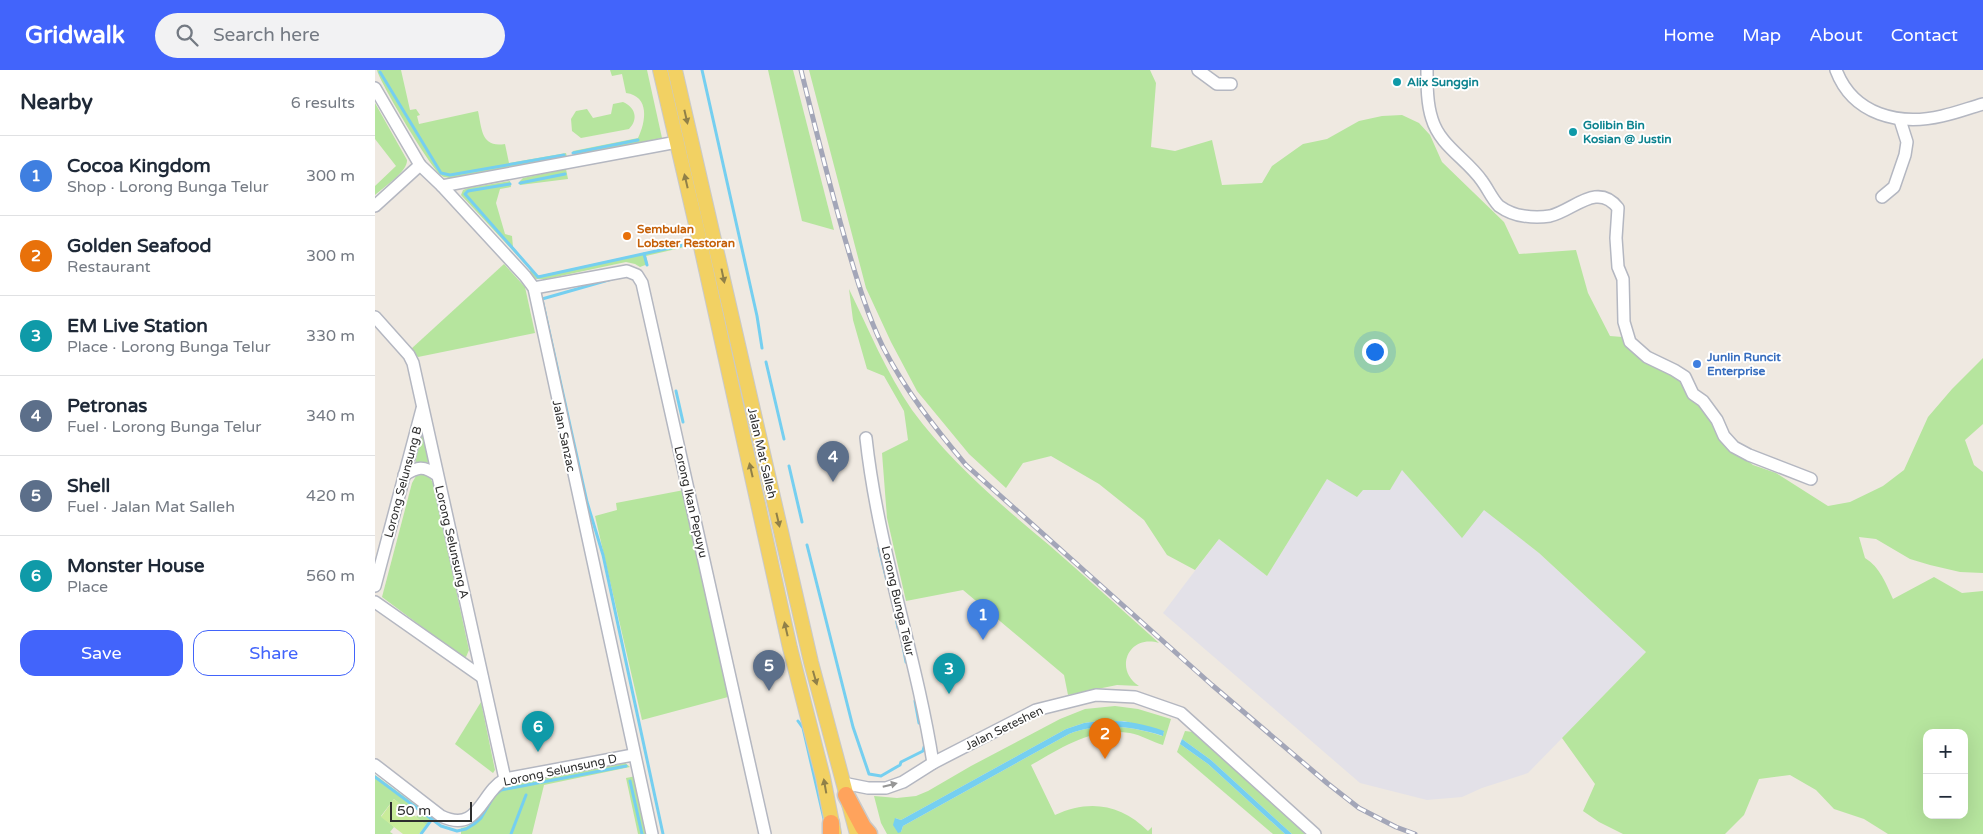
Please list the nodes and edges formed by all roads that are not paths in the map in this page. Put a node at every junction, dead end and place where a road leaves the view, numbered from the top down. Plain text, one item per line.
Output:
1 (659, 70) edge
2 (675, 70) edge
3 (1198, 70) edge
4 (1427, 70) edge
5 (1836, 70) edge
6 (1231, 84) dead end
7 (375, 88) edge
8 (1983, 104) edge
9 (1900, 120) junction
10 (677, 142) junction
11 (420, 165) junction
12 (443, 186) junction
13 (1882, 197) dead end
14 (375, 206) edge
15 (533, 288) junction
16 (375, 317) edge
17 (422, 406) junction
18 (867, 438) dead end
19 (404, 475) junction
20 (437, 475) junction
21 (1811, 478) dead end
22 (375, 586) edge
23 (375, 602) edge
24 (483, 677) junction
25 (633, 755) junction
26 (933, 763) junction
27 (375, 765) edge
28 (505, 779) junction
29 (845, 789) junction
30 (832, 830) edge
31 (1311, 832) edge
32 (652, 834) edge
33 (765, 834) edge
34 (857, 834) edge
35 (869, 834) edge

1 - 10 main road, Jalan Mat Salleh
2 -> 29 main road, Jalan Mat Salleh
3 - 6 street
4 - 21 street
5 - 9 street
7 - 11 street, Jalan Sanzac
8 - 9 street
9 - 13 street
10 - 12 street
30 -> 10 main road, Jalan Mat Salleh
11 - 12 street, Jalan Sanzac
11 - 14 street
12 - 15 street, Jalan Sanzac
15 - 25 street, Jalan Sanzac
15 - 33 street, Lorong Ikan Pepuyu
16 - 17 street, Lorong Selunsung A
17 - 19 street, Lorong Selunsung B
17 - 20 street, Lorong Selunsung A
18 - 26 street, Lorong Bunga Telur
19 - 20 street
19 - 22 street, Lorong Selunsung B
20 - 24 street, Lorong Selunsung A
23 - 24 street
24 - 28 street, Lorong Selunsung A
25 - 28 street, Lorong Selunsung D
25 - 32 street, Jalan Sanzac
29 -> 26 street, Jalan Seteshen
26 - 31 street, Jalan Seteshen
27 - 28 street, Lorong Selunsung D
29 - 34 main road, Jalan Mat Salleh
29 - 35 highway

